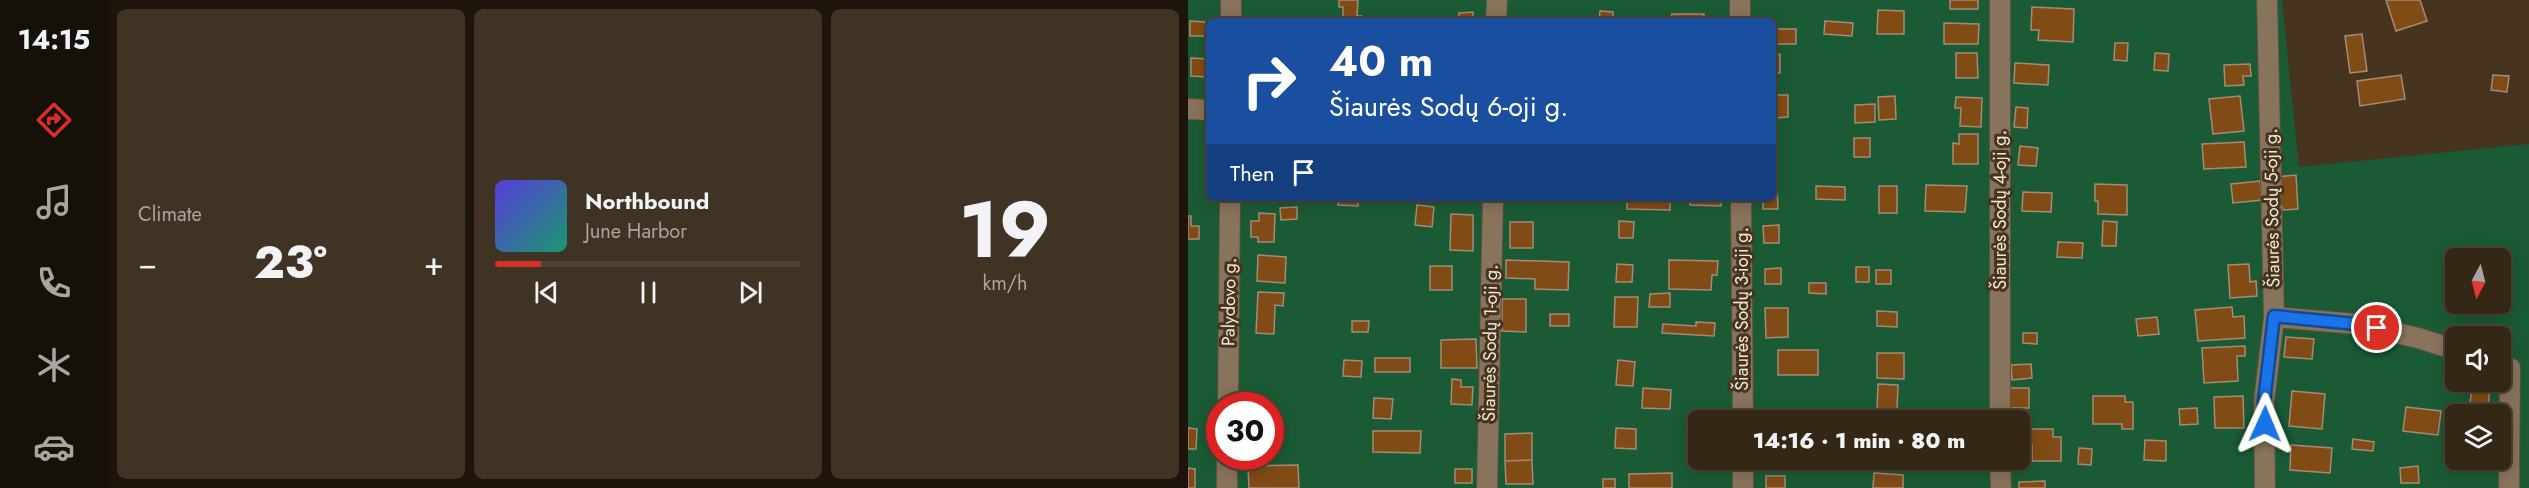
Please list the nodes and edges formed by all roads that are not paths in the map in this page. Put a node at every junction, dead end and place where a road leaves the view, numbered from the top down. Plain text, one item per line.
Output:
1 (1231, 0) edge
2 (1497, 0) edge
3 (1740, 0) edge
4 (2000, 0) edge
5 (2267, 0) edge
6 (1231, 18) edge
7 (1496, 18) edge
8 (1740, 18) edge
9 (1188, 110) edge
10 (1206, 110) edge
11 (1230, 201) edge
12 (1493, 201) edge
13 (1741, 201) edge
14 (2274, 316) junction
15 (2445, 347) edge
16 (1228, 392) edge
17 (2510, 392) edge
18 (1743, 410) edge
19 (2000, 410) edge
20 (1227, 470) edge
21 (1743, 470) edge
22 (2001, 470) edge
23 (1227, 488) edge
24 (1487, 488) edge
25 (1743, 488) edge
26 (2001, 488) edge
27 (2265, 488) edge
28 (2509, 488) edge

1 - 6 street
2 - 7 street
3 - 8 street
4 - 19 street, Šiaurės Sodų 4-oji g.
5 - 14 street, Šiaurės Sodų 5-oji g.
9 - 10 street
11 - 16 street, Palydovo g.
12 - 24 street, Šiaurės Sodų 1-oji g.
13 - 18 street, Šiaurės Sodų 3-ioji g.
14 - 15 street
14 - 27 street, Šiaurės Sodų 5-oji g.
17 - 28 street
20 - 23 street
21 - 25 street
22 - 26 street

